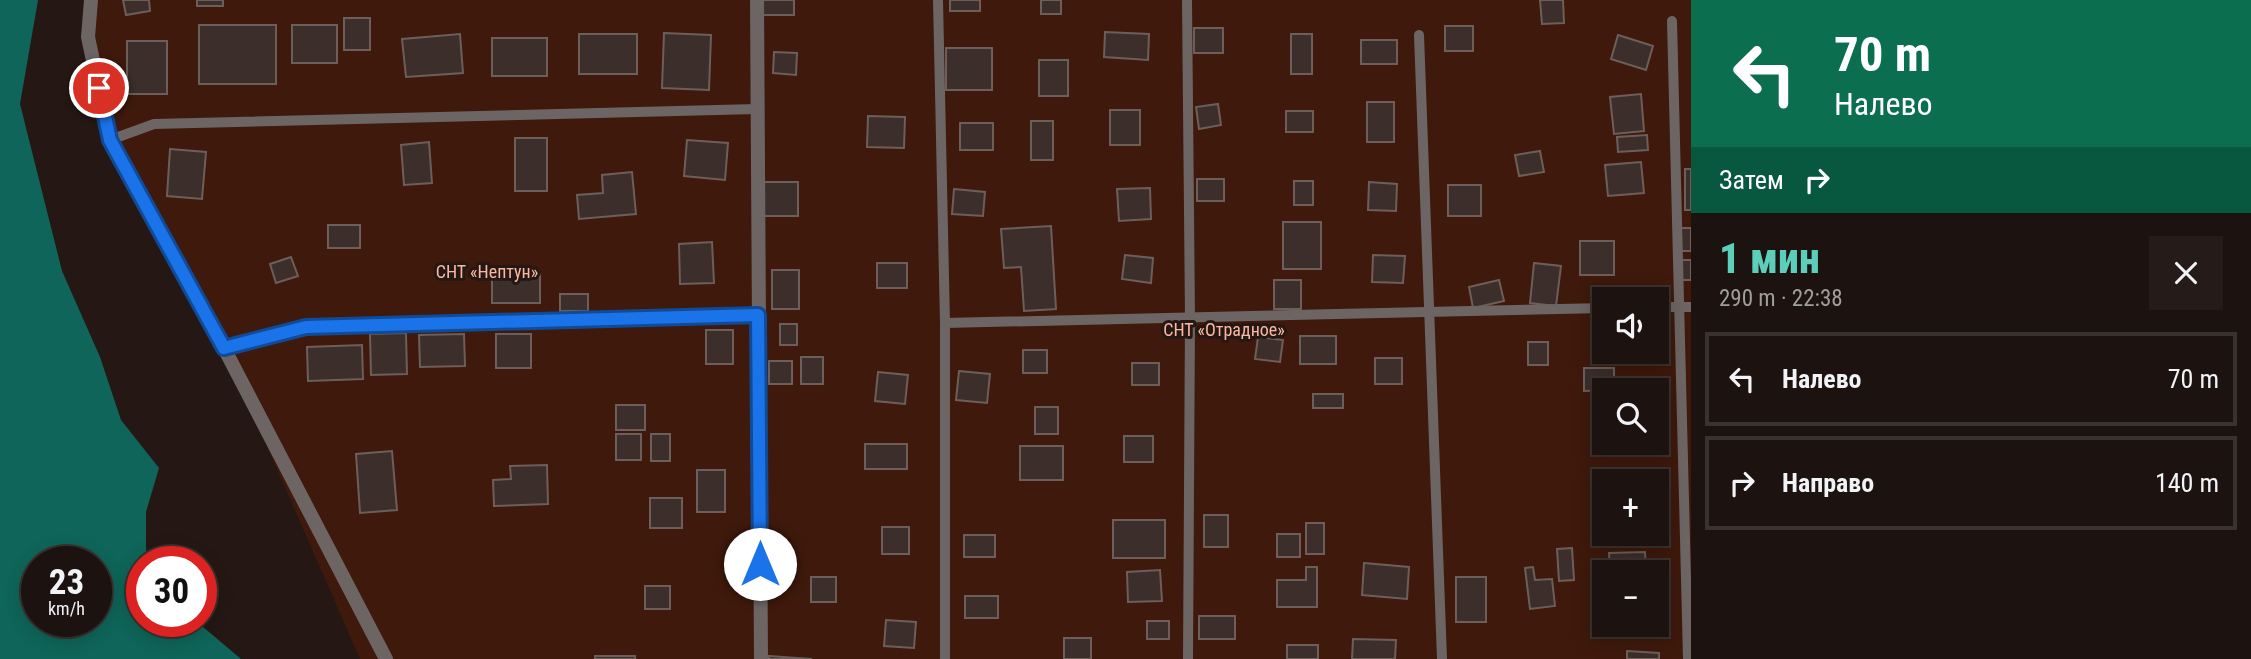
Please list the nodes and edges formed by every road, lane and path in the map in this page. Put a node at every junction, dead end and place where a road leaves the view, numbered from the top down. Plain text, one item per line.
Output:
1 (91, 0) edge
2 (757, 0) edge
3 (938, 0) edge
4 (1187, 0) edge
5 (1672, 21) dead end
6 (1419, 35) dead end
7 (757, 109) junction
8 (110, 140) junction
9 (1669, 307) edge
10 (1678, 307) junction
11 (1691, 307) edge
12 (1592, 309) edge
13 (1429, 312) junction
14 (758, 315) junction
15 (1190, 318) junction
16 (945, 323) junction
17 (224, 348) junction
18 (386, 659) edge
19 (761, 659) edge
20 (944, 659) edge
21 (1188, 659) edge
22 (1442, 659) edge
23 (1688, 659) edge

1 - 8 street
2 - 7 street
3 - 16 lane
4 - 15 lane
5 - 10 lane
6 - 13 lane
7 - 8 lane
7 - 14 street
8 - 17 street
9 - 10 lane
10 - 11 lane
10 - 23 lane
12 - 13 lane
13 - 15 lane
13 - 22 lane
14 - 17 lane
14 - 19 street
15 - 16 lane
15 - 21 lane
16 - 20 lane
17 - 18 street

